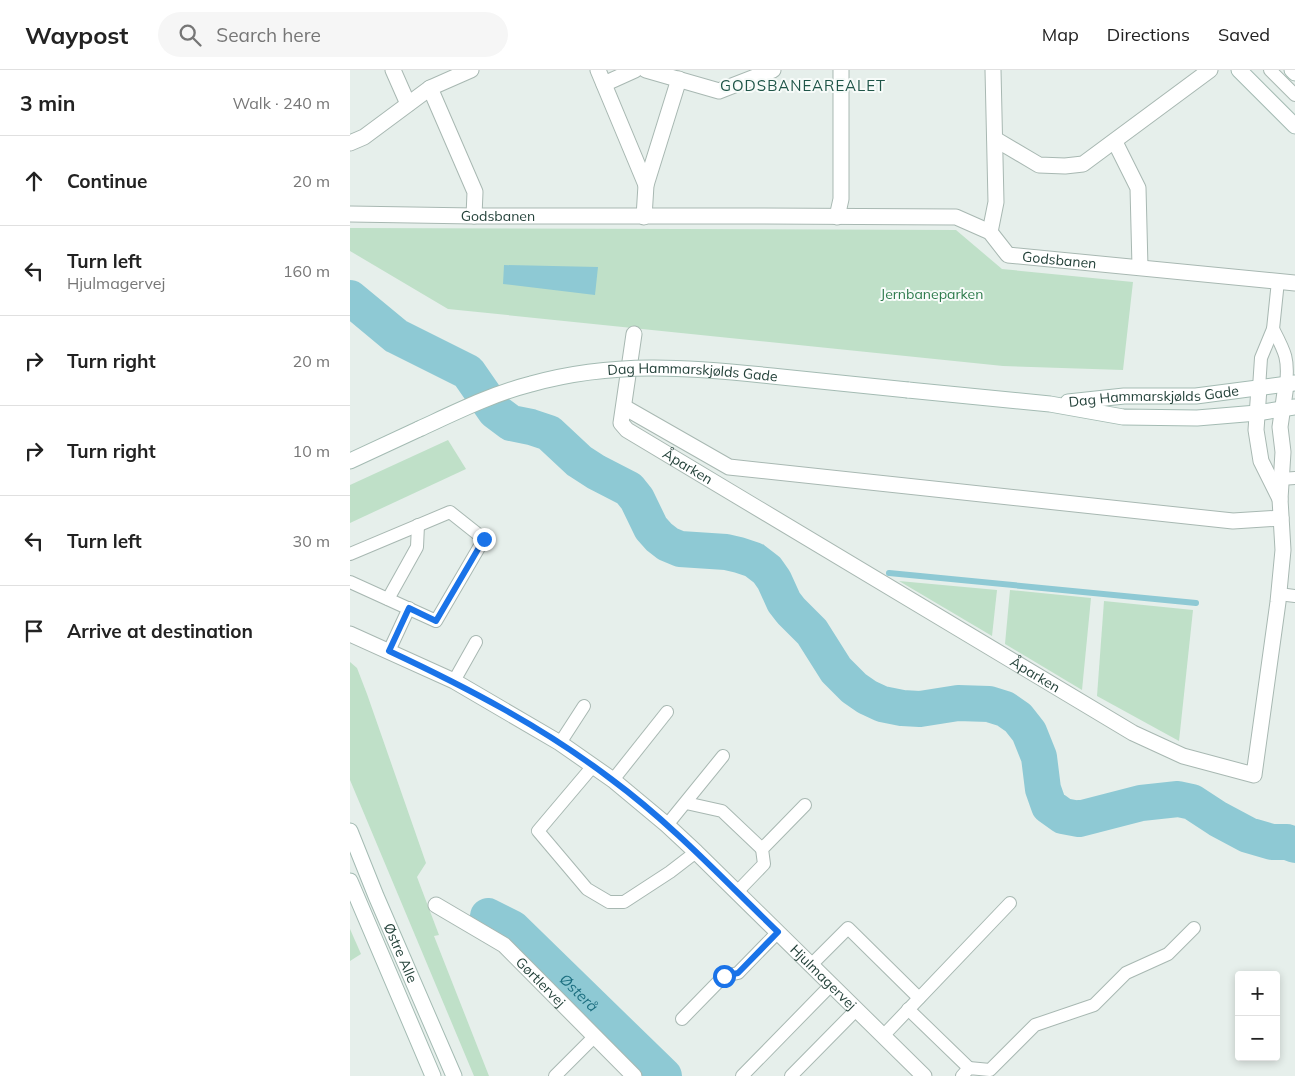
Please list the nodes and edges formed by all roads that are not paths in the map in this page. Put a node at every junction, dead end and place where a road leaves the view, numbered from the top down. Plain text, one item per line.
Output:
1 (393, 70) edge
2 (471, 70) edge
3 (635, 70) edge
4 (646, 70) edge
5 (773, 70) edge
6 (841, 70) edge
7 (1210, 70) edge
8 (1239, 70) edge
9 (1270, 70) edge
10 (1292, 70) edge
11 (996, 71) edge
12 (1295, 73) edge
13 (601, 77) edge
14 (679, 79) junction
15 (430, 88) junction
16 (1295, 95) edge
17 (408, 104) junction
18 (1295, 126) edge
19 (995, 139) junction
20 (1115, 142) junction
21 (350, 143) edge
22 (646, 185) junction
23 (350, 214) edge
24 (474, 216) junction
25 (644, 217) junction
26 (838, 217) junction
27 (990, 232) junction
28 (1140, 267) junction
29 (1278, 281) junction
30 (1295, 283) edge
31 (1273, 329) junction
32 (634, 334) dead end
33 (1290, 384) edge
34 (1259, 388) junction
35 (1050, 404) junction
36 (624, 406) junction
37 (1288, 408) edge
38 (1257, 412) junction
39 (350, 461) edge
40 (1288, 478) edge
41 (1280, 499) junction
42 (1281, 518) junction
43 (418, 525) junction
44 (350, 554) edge
45 (350, 582) edge
46 (1279, 594) junction
47 (1295, 596) edge
48 (388, 599) junction
49 (409, 608) junction
50 (350, 634) edge
51 (476, 642) dead end
52 (389, 651) junction
53 (454, 681) junction
54 (584, 706) dead end
55 (667, 712) dead end
56 (560, 743) junction
57 (722, 756) dead end
58 (593, 766) junction
59 (612, 780) junction
60 (686, 803) junction
61 (805, 805) dead end
62 (667, 825) junction
63 (350, 830) edge
64 (762, 849) junction
65 (696, 852) junction
66 (350, 880) edge
67 (737, 892) junction
68 (1010, 903) dead end
69 (436, 905) dead end
70 (1194, 928) dead end
71 (778, 932) junction
72 (811, 965) junction
73 (831, 985) junction
74 (919, 998) junction
75 (908, 1009) junction
76 (856, 1010) junction
77 (682, 1019) dead end
78 (594, 1036) junction
79 (883, 1036) junction
80 (966, 1072) edge
81 (919, 1075) edge
82 (433, 1076) edge
83 (454, 1076) edge
84 (555, 1076) edge
85 (634, 1076) edge
86 (742, 1076) edge
87 (792, 1076) edge

1 - 17 street
2 - 15 street
3 - 13 street
4 - 14 street
5 - 14 street
6 - 26 street
7 - 20 street
8 - 18 street
9 - 16 lane
10 - 12 street
11 - 19 street
13 - 22 street
14 - 22 street
15 - 17 street
15 - 24 street
17 - 21 street
19 - 20 street
19 - 27 street
20 - 28 street
22 - 25 street
23 - 24 street, Godsbanen
24 - 25 street, Godsbanen
25 - 26 street, Godsbanen
26 - 27 street, Godsbanen
27 - 28 street, Godsbanen
28 - 29 street, Godsbanen
29 - 30 street, Godsbanen
29 - 31 lane
31 - 33 lane
31 - 34 lane
32 - 36 street, Åparken
33 - 34 street, Dag Hammarskjølds Gade
33 - 37 street
34 - 35 street, Dag Hammarskjølds Gade
34 - 38 street, Dag Hammarskjølds Gade
35 - 38 street, Dag Hammarskjølds Gade
35 - 39 street, Dag Hammarskjølds Gade, bridge
36 - 42 street, Åparken
36 - 46 street, Åparken
37 - 38 street, Dag Hammarskjølds Gade
37 - 40 street, Åparken
38 - 41 street, Åparken
40 - 41 street, Åparken
41 - 42 street, Åparken
42 - 46 street, Åparken
43 - 44 lane
43 - 48 lane
43 - 49 lane
45 - 48 lane
46 - 47 lane
48 - 49 lane
49 - 52 lane
50 - 52 street, Hjulmagervej
51 - 53 lane
52 - 53 street, Hjulmagervej
53 - 56 street, Hjulmagervej
54 - 56 lane
55 - 59 lane
56 - 58 street, Hjulmagervej
57 - 60 lane
58 - 59 street, Hjulmagervej
58 - 65 lane
59 - 62 street, Hjulmagervej
60 - 62 lane
60 - 64 lane
61 - 64 lane
62 - 65 street, Hjulmagervej
63 - 83 street, Østre Alle
64 - 67 lane
65 - 67 street, Hjulmagervej
66 - 82 street, Østre Alle
67 - 71 street, Hjulmagervej
68 - 74 lane
69 - 78 street, Gørtlervej
70 - 80 lane
71 - 72 street, Hjulmagervej
71 - 77 lane
72 - 73 street, Hjulmagervej
72 - 74 lane
73 - 76 street, Hjulmagervej
73 - 86 lane
74 - 75 lane
75 - 79 lane
75 - 80 lane
76 - 79 street, Hjulmagervej
76 - 87 lane
78 - 84 lane
78 - 85 street, Gørtlervej
79 - 81 street, Hjulmagervej

